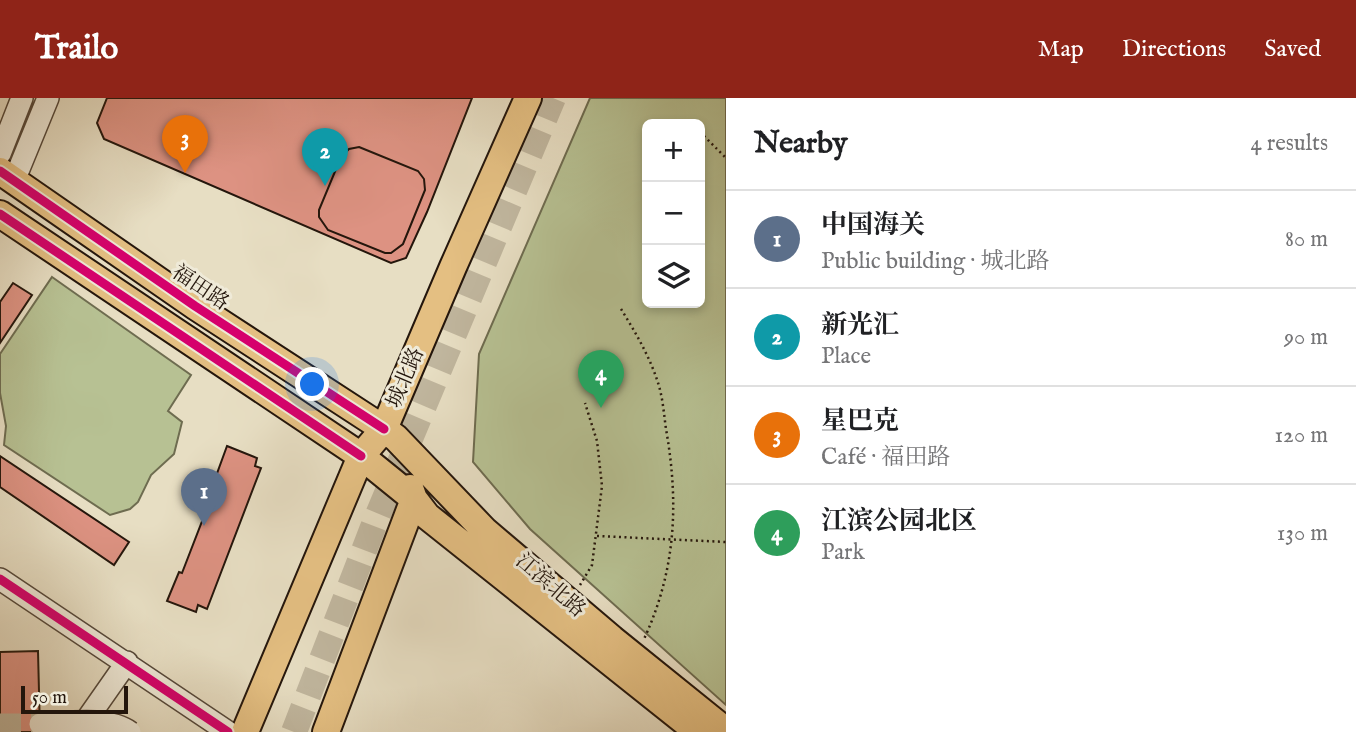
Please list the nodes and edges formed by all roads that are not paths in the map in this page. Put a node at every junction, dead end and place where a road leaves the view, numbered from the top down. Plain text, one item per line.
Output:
1 (22, 98) edge
2 (48, 98) edge
3 (528, 98) edge
4 (540, 98) edge
5 (0, 154) edge
6 (7, 176) edge
7 (0, 214) edge
8 (390, 433) junction
9 (361, 456) junction
10 (414, 499) junction
11 (0, 579) edge
12 (10, 593) edge
13 (127, 662) junction
14 (40, 724) tunnel mouth
15 (726, 731) edge
16 (78, 732) edge
17 (130, 732) edge
18 (228, 732) edge
19 (246, 732) edge
20 (326, 732) edge
21 (698, 732) edge

1 - 5 street
2 - 6 street
3 - 8 main road, 城北路
4 - 8 main road, 城北路
6 - 8 main road, 福田路
7 - 9 main road
8 - 9 main road, 城北路
8 - 10 main road, 城北路
8 - 15 main road, 江滨北路
9 - 10 main road, 江滨北路
9 - 19 main road, 城北路
10 - 20 main road
10 - 21 main road, 江滨北路
11 - 12 street
12 - 13 street
13 - 16 street
13 - 18 street
14 - 17 street, bridge

